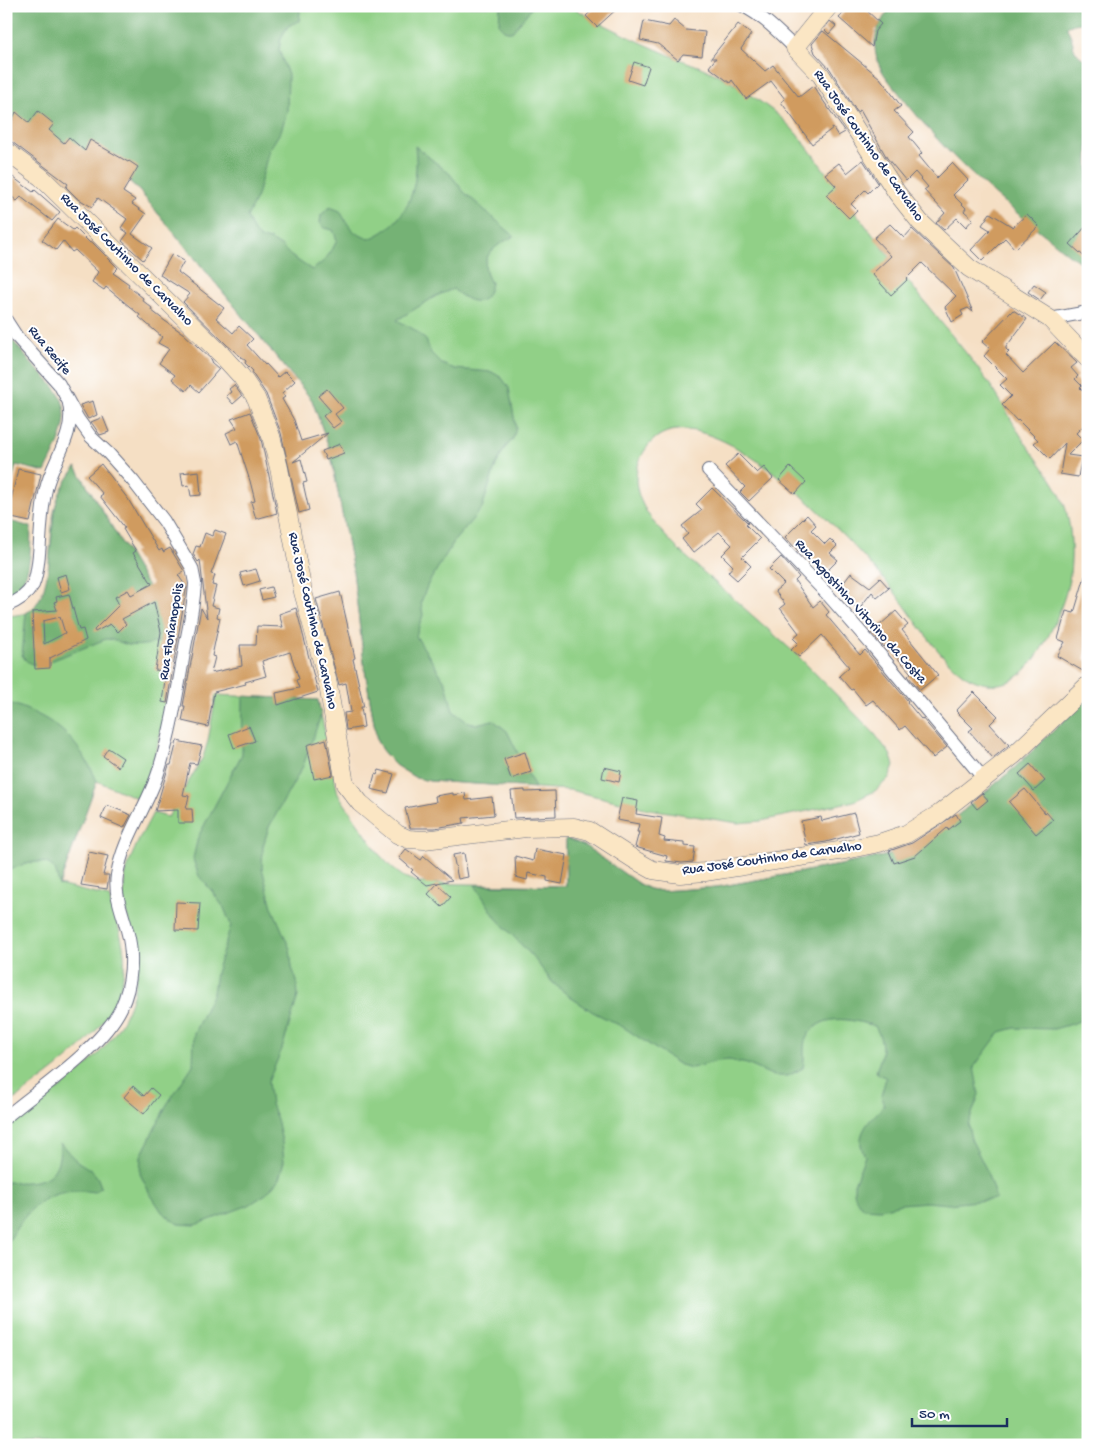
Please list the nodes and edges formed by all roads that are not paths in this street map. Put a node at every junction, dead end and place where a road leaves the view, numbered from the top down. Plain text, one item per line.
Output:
1 (743, 6) edge
2 (829, 6) edge
3 (795, 48) junction
4 (6, 151) edge
5 (1088, 312) edge
6 (1050, 319) junction
7 (6, 320) edge
8 (1088, 360) edge
9 (69, 402) junction
10 (708, 470) dead end
11 (6, 606) edge
12 (1088, 685) edge
13 (984, 779) junction
14 (6, 1117) edge

1 - 3 street, Rua José Coutinho de Carvalho
2 - 3 street
3 - 6 street, Rua José Coutinho de Carvalho
4 - 13 street, Rua José Coutinho de Carvalho
5 - 6 street
6 - 8 street, Rua José Coutinho de Carvalho
7 - 9 street, Rua Recife
9 - 11 street
9 - 14 street, Rua Florianopolis
10 - 13 street, Rua Agostinho Vitorino da Costa
12 - 13 street, Rua José Coutinho de Carvalho

